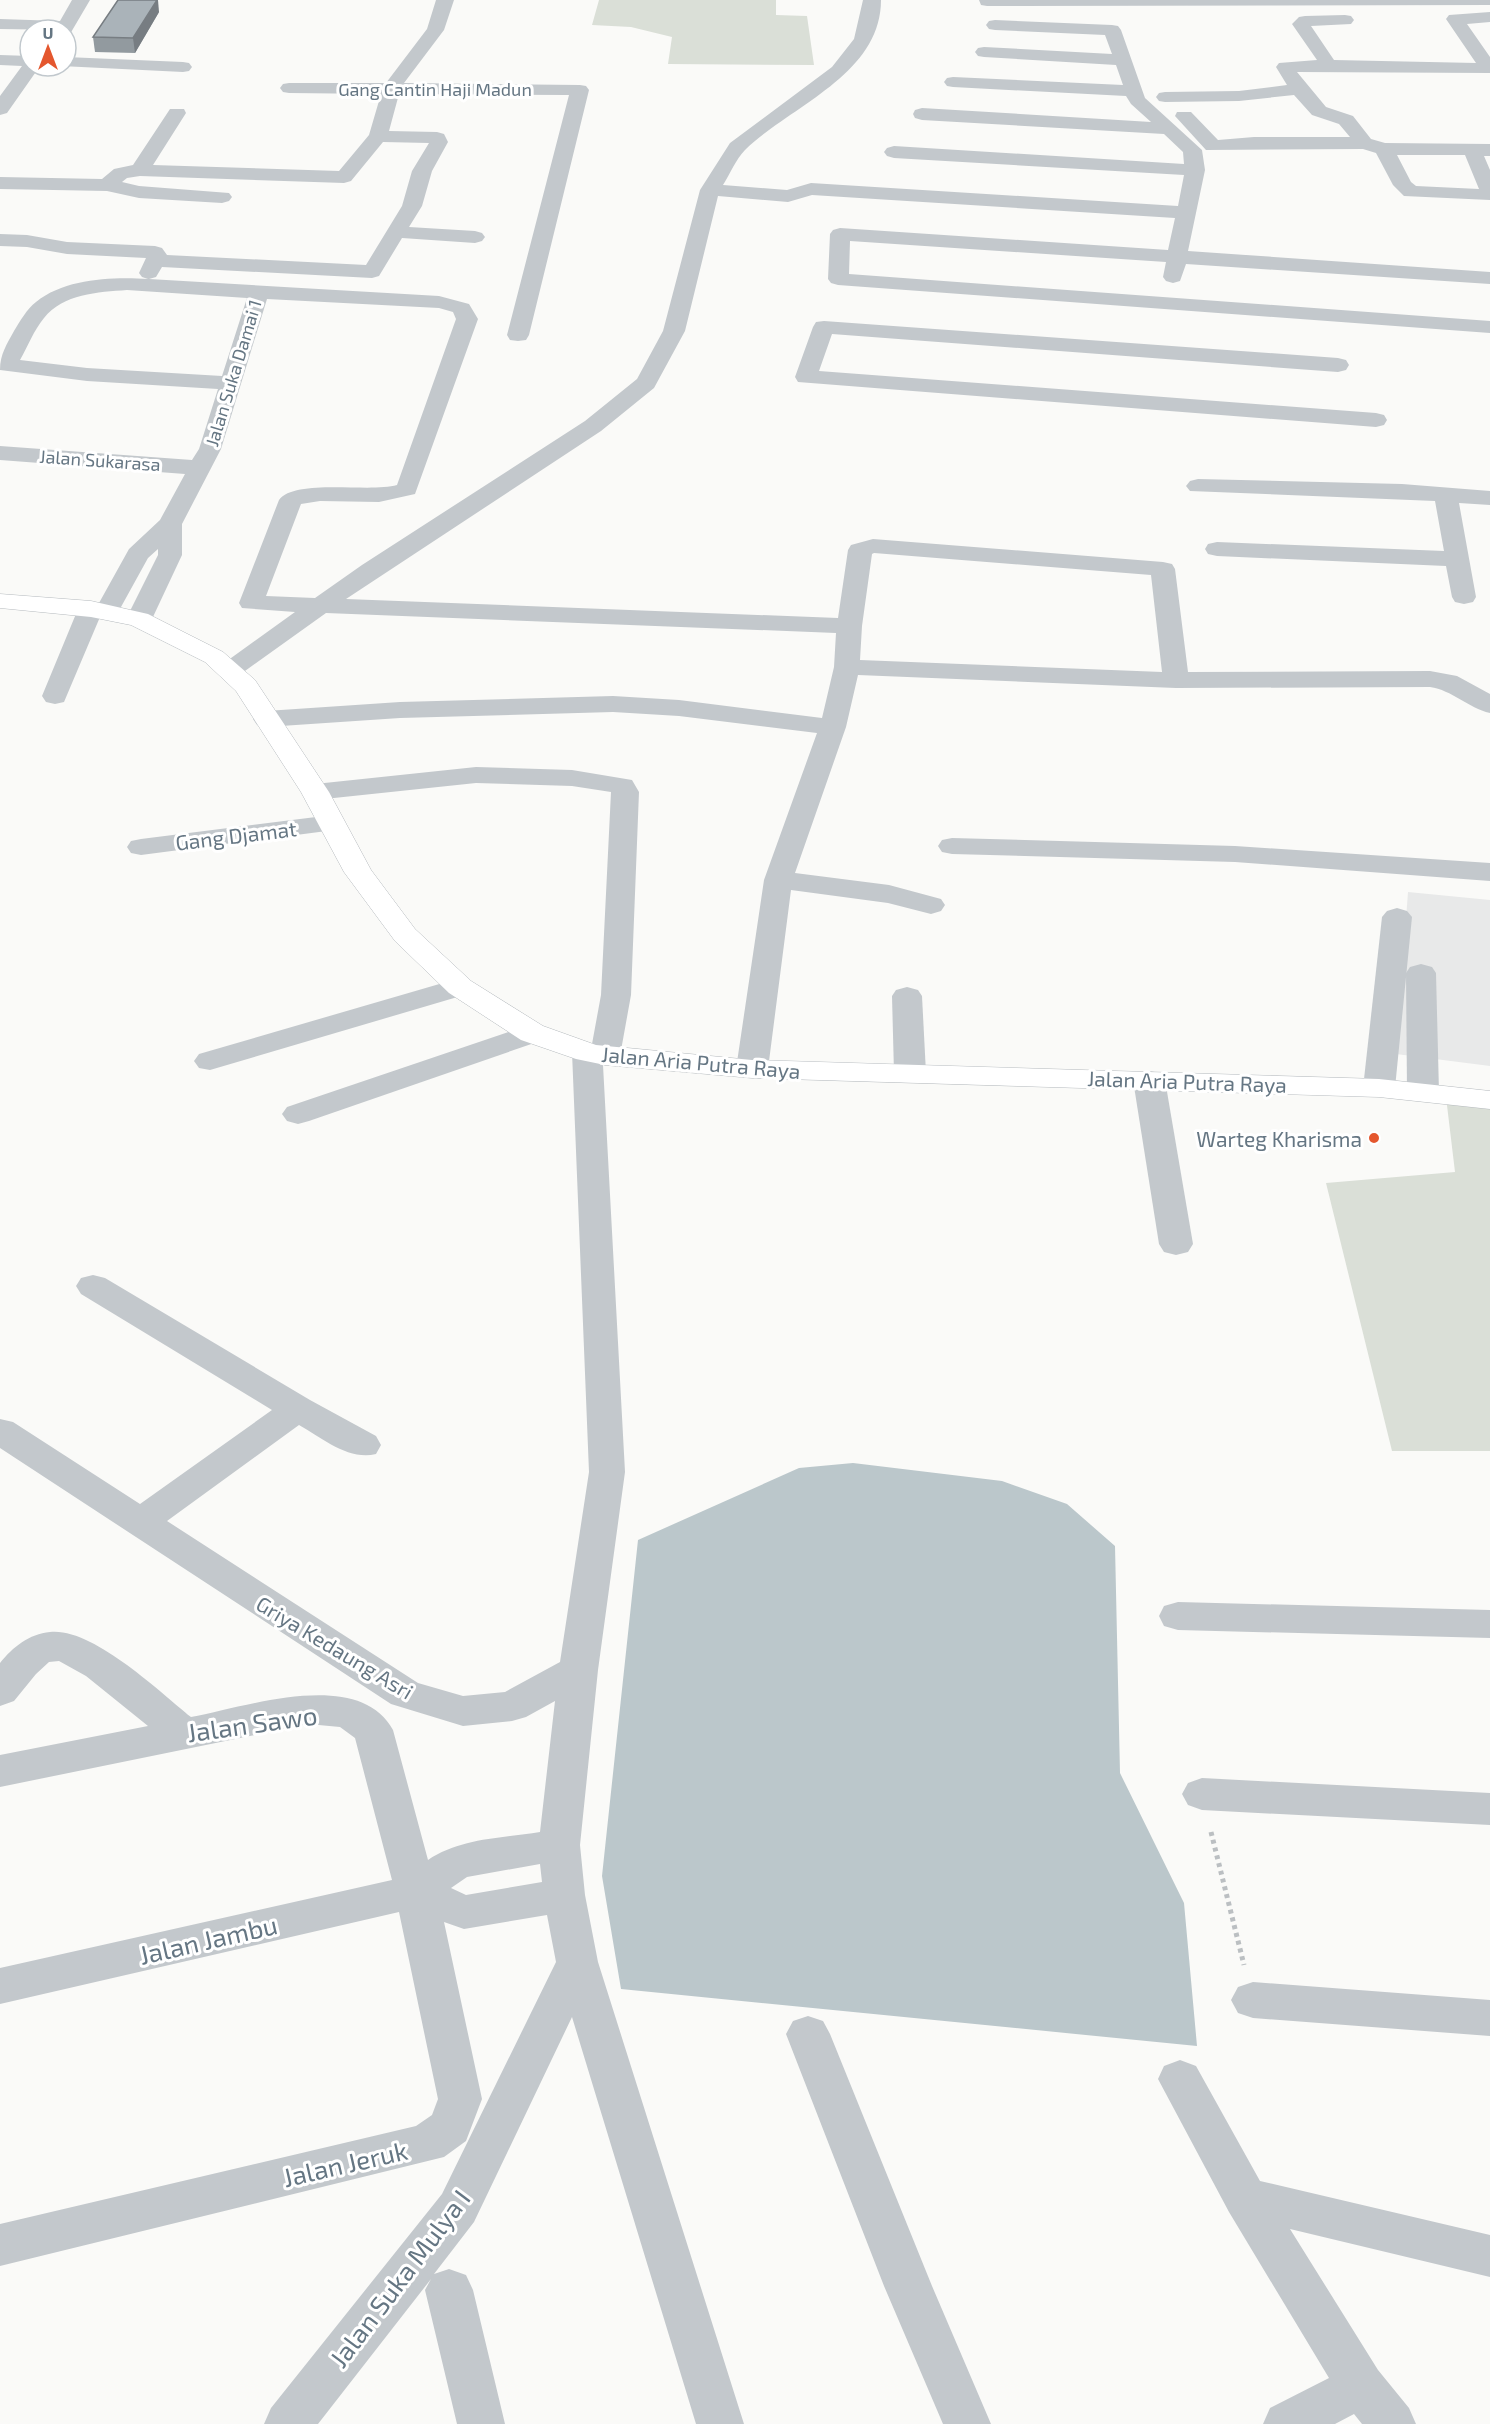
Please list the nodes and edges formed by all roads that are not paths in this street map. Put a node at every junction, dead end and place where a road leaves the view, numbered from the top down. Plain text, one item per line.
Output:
1 (81, 0) edge
2 (445, 0) edge
3 (872, 0) edge
4 (1320, 0) edge
5 (1490, 0) edge
6 (987, 1) edge
7 (1490, 17) edge
8 (71, 18) edge
9 (1363, 20) dead end
10 (0, 24) edge
11 (18, 25) edge
12 (995, 25) dead end
13 (984, 52) dead end
14 (0, 60) edge
15 (1123, 60) junction
16 (18, 61) edge
17 (78, 63) edge
18 (1329, 65) junction
19 (183, 67) dead end
20 (22, 78) edge
21 (953, 82) dead end
22 (289, 88) dead end
23 (1299, 89) junction
24 (391, 90) junction
25 (1134, 91) junction
26 (0, 109) edge
27 (177, 113) dead end
28 (922, 114) dead end
29 (1169, 129) junction
30 (378, 136) junction
31 (1364, 143) junction
32 (1384, 149) junction
33 (1481, 150) edge
34 (894, 152) dead end
35 (140, 170) junction
36 (1195, 170) junction
37 (715, 182) junction
38 (0, 183) edge
39 (107, 185) junction
40 (222, 197) dead end
41 (1187, 213) junction
42 (396, 232) junction
43 (476, 237) dead end
44 (0, 240) edge
45 (1178, 257) junction
46 (155, 260) junction
47 (1490, 278) edge
48 (141, 285) junction
49 (259, 292) junction
50 (1490, 327) edge
51 (518, 335) dead end
52 (1157, 352) junction
53 (3, 363) edge
54 (1338, 365) dead end
55 (232, 382) junction
56 (1376, 420) dead end
57 (0, 453) edge
58 (201, 468) junction
59 (1198, 486) dead end
60 (1446, 495) junction
61 (1490, 498) edge
62 (170, 524) junction
63 (1217, 549) dead end
64 (1457, 559) junction
65 (1464, 597) dead end
66 (0, 601) edge
67 (323, 605) junction
68 (99, 610) junction
69 (139, 619) junction
70 (849, 626) junction
71 (847, 667) junction
72 (229, 671) junction
73 (1176, 680) junction
74 (55, 696) dead end
75 (1490, 705) edge
76 (266, 719) junction
77 (833, 727) junction
78 (315, 792) junction
79 (332, 823) junction
80 (141, 846) dead end
81 (952, 846) dead end
82 (1490, 872) edge
83 (778, 880) junction
84 (931, 904) dead end
85 (1397, 917) dead end
86 (1421, 974) dead end
87 (460, 987) junction
88 (908, 996) dead end
89 (532, 1033) junction
90 (596, 1054) junction
91 (210, 1061) dead end
92 (752, 1069) junction
93 (910, 1073) junction
94 (1149, 1080) junction
95 (1379, 1088) junction
96 (1422, 1092) junction
97 (1490, 1100) edge
98 (298, 1114) dead end
99 (1176, 1244) dead end
100 (93, 1286) dead end
101 (297, 1409) junction
102 (4, 1439) edge
103 (363, 1445) dead end
104 (139, 1523) junction
105 (1178, 1616) dead end
106 (1490, 1624) edge
107 (578, 1670) junction
108 (0, 1691) edge
109 (183, 1733) junction
110 (0, 1771) edge
111 (1202, 1794) road end
112 (1490, 1809) edge
113 (559, 1845) junction
114 (416, 1891) junction
115 (564, 1895) junction
116 (577, 1962) junction
117 (0, 1986) edge
118 (1252, 2000) road end
119 (1490, 2018) edge
120 (808, 2034) dead end
121 (1180, 2079) dead end
122 (1245, 2198) junction
123 (0, 2245) edge
124 (1490, 2256) edge
125 (449, 2290) dead end
126 (1361, 2386) junction
127 (288, 2424) edge
128 (481, 2424) edge
129 (720, 2424) edge
130 (967, 2424) edge
131 (1287, 2424) edge
132 (1392, 2424) edge

1 - 8 street
2 - 24 street
3 - 37 street
4 - 5 street
4 - 6 street
7 - 18 street
9 - 18 street
10 - 11 street
12 - 15 street
13 - 15 street
14 - 16 street
15 - 25 street
17 - 19 street
18 - 23 street
20 - 26 street
21 - 25 street
22 - 24 street, Gang Cantin Haji Madun
23 - 31 street
23 - 31 street
24 - 30 street
24 - 51 street, Gang Cantin Haji Madun
25 - 29 street
27 - 35 street
28 - 29 street
29 - 36 street
30 - 35 street
30 - 42 street
31 - 32 street
32 - 33 street
32 - 33 street
34 - 36 street
35 - 39 street
36 - 41 street
37 - 41 street
37 - 67 street
38 - 39 street
39 - 40 street
41 - 45 street
42 - 43 street
42 - 46 street
44 - 46 street
45 - 47 street
45 - 52 street
45 - 52 street
46 - 48 street
48 - 49 street, Jalan Suka Damai 1
48 - 53 street, Jalan Suka Damai 1
49 - 55 street, Jalan Suka Damai 1
49 - 67 street
50 - 52 street
52 - 52 street
52 - 54 street
52 - 56 street
53 - 55 street
55 - 58 street, Jalan Suka Damai 1
57 - 58 street, Jalan Sukarasa
58 - 62 street, Jalan Suka Damai 1
59 - 60 street
60 - 61 street
60 - 64 street
62 - 68 street, Jalan Suka Damai 1
62 - 69 street, Jalan Suka Damai 1
63 - 64 street
64 - 65 street
66 - 68 main road, Jalan Aria Putra Raya
67 - 70 street
67 - 72 street
68 - 69 main road, Jalan Aria Putra Raya
68 - 74 street, Jalan Suka Damai 1
69 - 72 main road, Jalan Aria Putra Raya
70 - 71 street
70 - 73 street
71 - 73 street
71 - 77 street
72 - 76 main road, Jalan Aria Putra Raya
73 - 75 street
76 - 77 street
76 - 78 main road, Jalan Aria Putra Raya
77 - 83 street
78 - 79 main road, Jalan Aria Putra Raya
78 - 90 street
79 - 80 street, Gang Djamat
79 - 87 main road, Jalan Aria Putra Raya
81 - 82 street
83 - 84 street
83 - 92 street
85 - 95 street
86 - 96 street
87 - 89 main road, Jalan Aria Putra Raya
87 - 91 street
88 - 93 street
89 - 90 main road, Jalan Aria Putra Raya
89 - 98 street
90 - 92 main road, Jalan Aria Putra Raya
90 - 107 street
92 - 93 main road, Jalan Aria Putra Raya
93 - 94 main road, Jalan Aria Putra Raya
94 - 95 main road, Jalan Aria Putra Raya
94 - 99 street
95 - 96 main road, Jalan Aria Putra Raya
96 - 97 main road, Jalan Aria Putra Raya
100 - 101 street
101 - 103 street
101 - 104 street
102 - 104 street, Griya Kedaung Asri
104 - 107 street, Griya Kedaung Asri
105 - 106 street
107 - 113 street
108 - 109 street
109 - 110 street, Jalan Sawo
109 - 114 street, Jalan Sawo
111 - 112 street
113 - 114 street, Jalan Jambu
113 - 115 street
114 - 115 street
114 - 117 street, Jalan Jambu
114 - 123 street, Jalan Jeruk
115 - 116 street
116 - 127 street, Jalan Suka Mulya I
116 - 129 street
118 - 119 street
120 - 130 street
121 - 122 street
122 - 124 street
122 - 126 street
125 - 128 street
126 - 131 street
126 - 132 street

